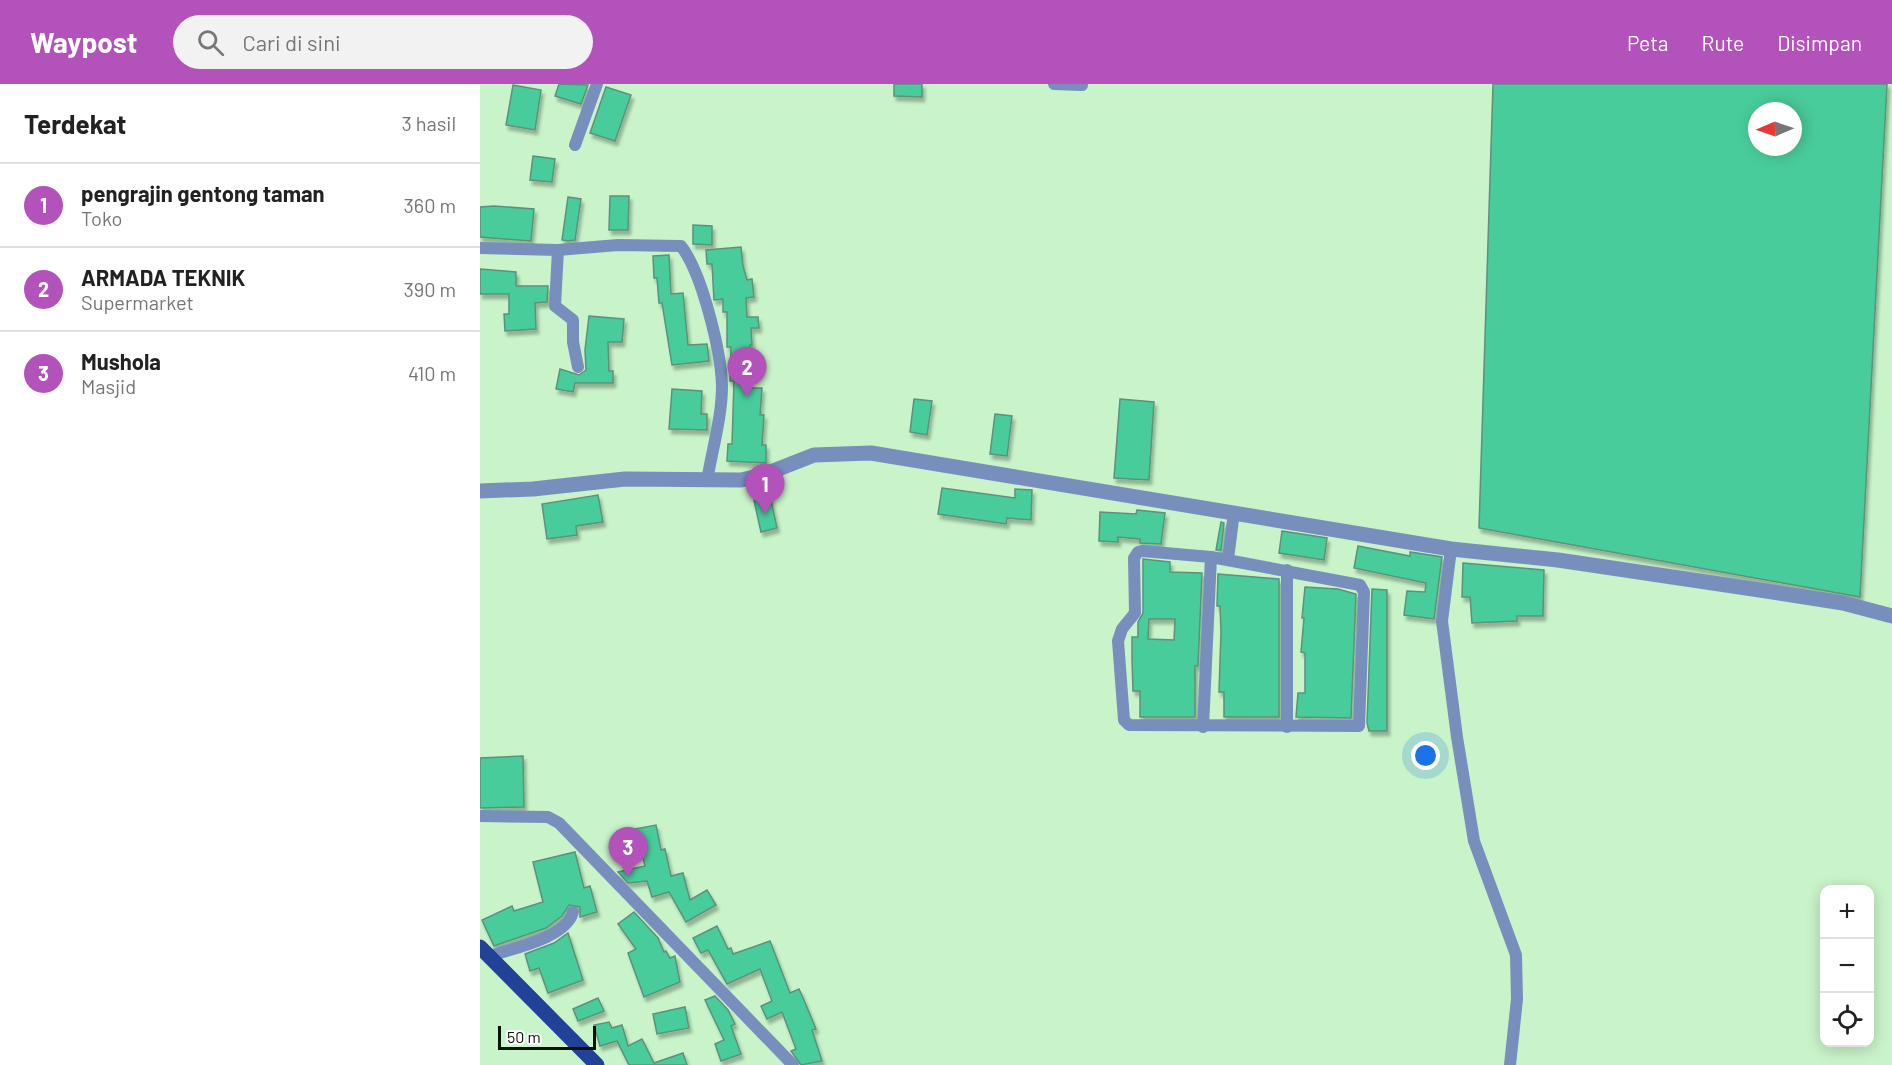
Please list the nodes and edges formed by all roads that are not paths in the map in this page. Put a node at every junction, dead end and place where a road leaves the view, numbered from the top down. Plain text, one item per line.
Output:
1 (597, 84) edge
2 (1054, 84) edge
3 (1082, 85) edge
4 (575, 145) dead end
5 (480, 248) edge
6 (558, 250) junction
7 (578, 367) dead end
8 (706, 481) junction
9 (480, 491) edge
10 (1234, 512) junction
11 (1451, 549) junction
12 (1211, 557) junction
13 (1228, 560) junction
14 (1287, 570) junction
15 (1892, 616) edge
16 (1203, 727) junction
17 (1287, 727) junction
18 (480, 816) edge
19 (573, 912) dead end
20 (485, 951) edge
21 (597, 1065) edge
22 (793, 1065) edge
23 (1510, 1065) edge

1 - 4 street
2 - 3 street
5 - 6 street
6 - 7 street
6 - 8 street
8 - 9 street
8 - 10 street
10 - 11 street
10 - 13 street
11 - 15 street
11 - 23 street
12 - 13 street
12 - 16 street
12 - 16 street
13 - 14 street
14 - 17 street
14 - 17 street
16 - 17 street
18 - 22 street
19 - 20 street
20 - 21 main road

